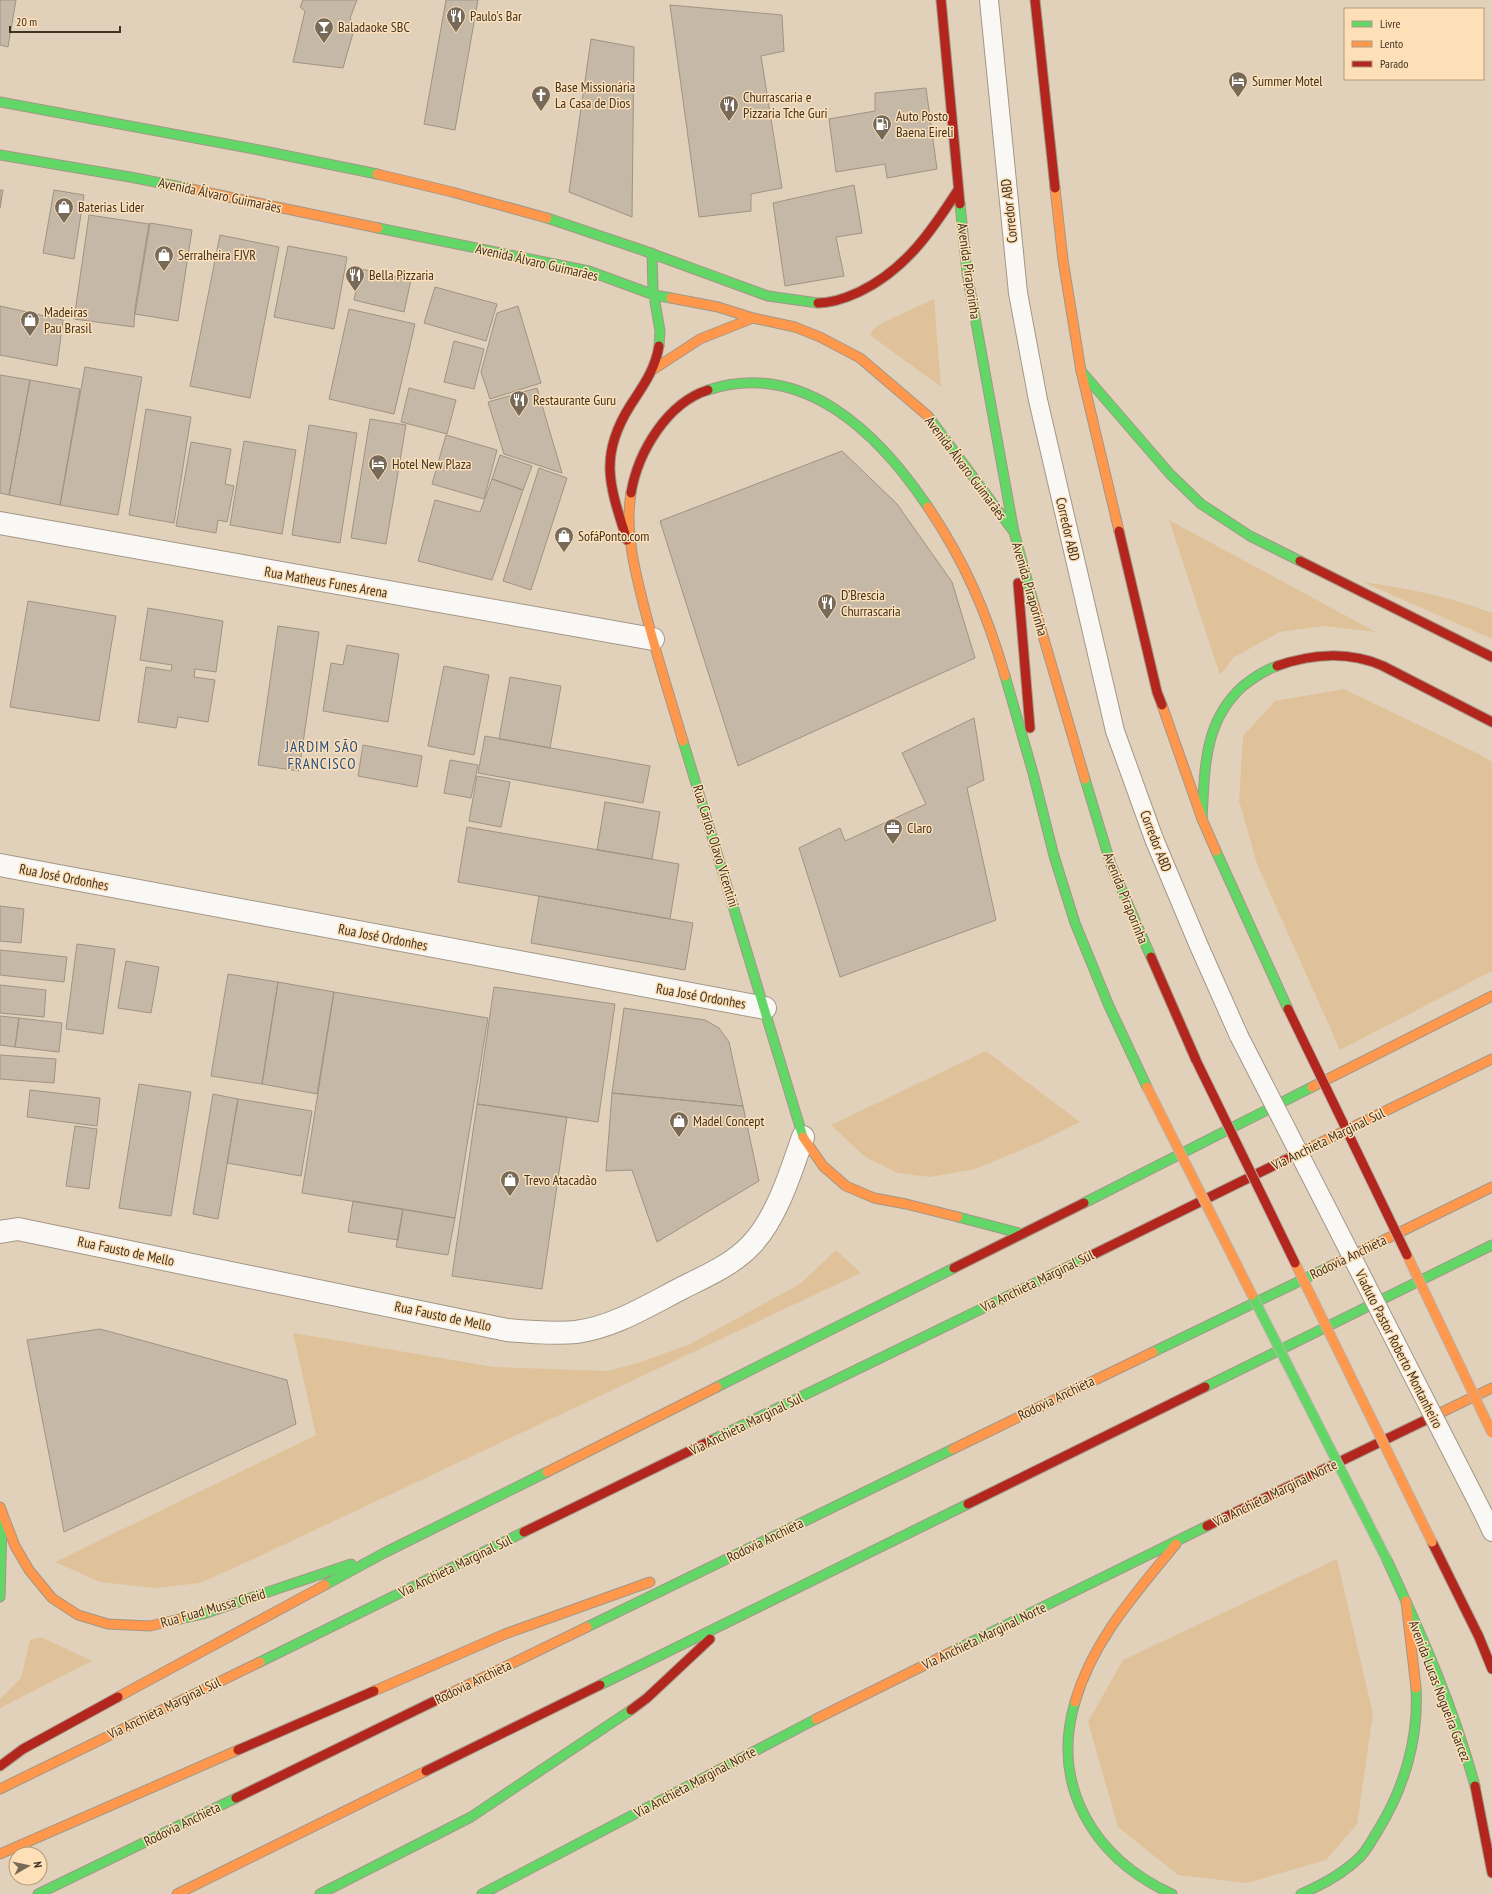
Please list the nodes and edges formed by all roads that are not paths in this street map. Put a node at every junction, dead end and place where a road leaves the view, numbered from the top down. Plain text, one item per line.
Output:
1 (941, 0) edge
2 (989, 0) edge
3 (1035, 0) edge
4 (0, 102) edge
5 (0, 155) edge
6 (958, 190) junction
7 (652, 253) junction
8 (654, 295) junction
9 (753, 318) junction
10 (654, 369) junction
11 (1081, 371) junction
12 (0, 523) edge
13 (1014, 532) junction
14 (631, 554) junction
15 (653, 639) junction
16 (1492, 657) edge
17 (1492, 722) edge
18 (1034, 779) junction
19 (1202, 819) junction
20 (0, 865) edge
21 (1492, 992) edge
22 (1488, 998) edge
23 (765, 1008) junction
24 (1239, 1036) joint
25 (1492, 1058) edge
26 (803, 1137) junction
27 (1492, 1187) edge
28 (0, 1232) edge
29 (1023, 1234) junction
30 (1492, 1245) edge
31 (1492, 1388) edge
32 (1492, 1433) edge
33 (1, 1511) edge
34 (1492, 1532) edge
35 (1180, 1538) junction
36 (759, 1543) junction
37 (384, 1553) junction
38 (677, 1572) dead end
39 (662, 1578) dead end
40 (0, 1596) edge
41 (1406, 1601) junction
42 (727, 1623) junction
43 (1492, 1668) edge
44 (0, 1766) edge
45 (0, 1789) edge
46 (0, 1854) edge
47 (1492, 1873) edge
48 (38, 1894) edge
49 (176, 1894) edge
50 (320, 1894) edge
51 (482, 1894) edge
52 (1172, 1894) edge
53 (1302, 1894) edge

1 - 6 main road, Avenida Piraporinha
2 - 24 lane, Corredor ABD
3 - 11 main road
4 - 7 main road
5 - 8 main road, Avenida Álvaro Guimarães
6 - 7 main road
6 - 13 main road, Avenida Piraporinha
7 - 8 main road, Rua Carlos Olavo Vicentini
8 - 9 main road, Avenida Álvaro Guimarães
8 - 10 main road, Rua Carlos Olavo Vicentini
9 - 10 main road
9 - 13 main road, Avenida Álvaro Guimarães
10 - 14 main road, Rua Carlos Olavo Vicentini
11 - 16 main road
11 - 19 main road
12 - 15 street, Rua Matheus Funes Arena
13 - 18 main road
13 - 43 main road, Avenida Piraporinha, bridge
14 - 15 main road, Rua Carlos Olavo Vicentini
14 - 18 main road, Rua Carlos Olavo Vicentini
15 - 23 main road, Rua Carlos Olavo Vicentini
17 - 19 main road
18 - 41 main road, Avenida Lucas Nogueira Garcez, bridge
19 - 32 main road, bridge
20 - 23 street, Rua José Ordonhes
21 - 22 main road
22 - 29 main road
23 - 26 main road, Rua Carlos Olavo Vicentini
24 - 34 lane, Viaduto Pastor Roberto Montanheiro, bridge
25 - 45 main road, Via Anchieta Marginal Sul
26 - 28 street, Rua Fausto de Mello
26 - 29 main road, Rua Carlos Olavo Vicentini
27 - 36 main road, Rodovia Anchieta
29 - 37 main road
30 - 42 main road
31 - 35 main road, Via Anchieta Marginal Norte
33 - 37 main road, Rua Fuad Mussa Cheid
33 - 40 main road
35 - 51 main road, Via Anchieta Marginal Norte
35 - 52 main road
36 - 38 main road
36 - 48 main road, Rodovia Anchieta
37 - 44 main road
39 - 46 main road
41 - 47 main road, Avenida Lucas Nogueira Garcez
41 - 53 main road
42 - 49 main road
42 - 50 main road

